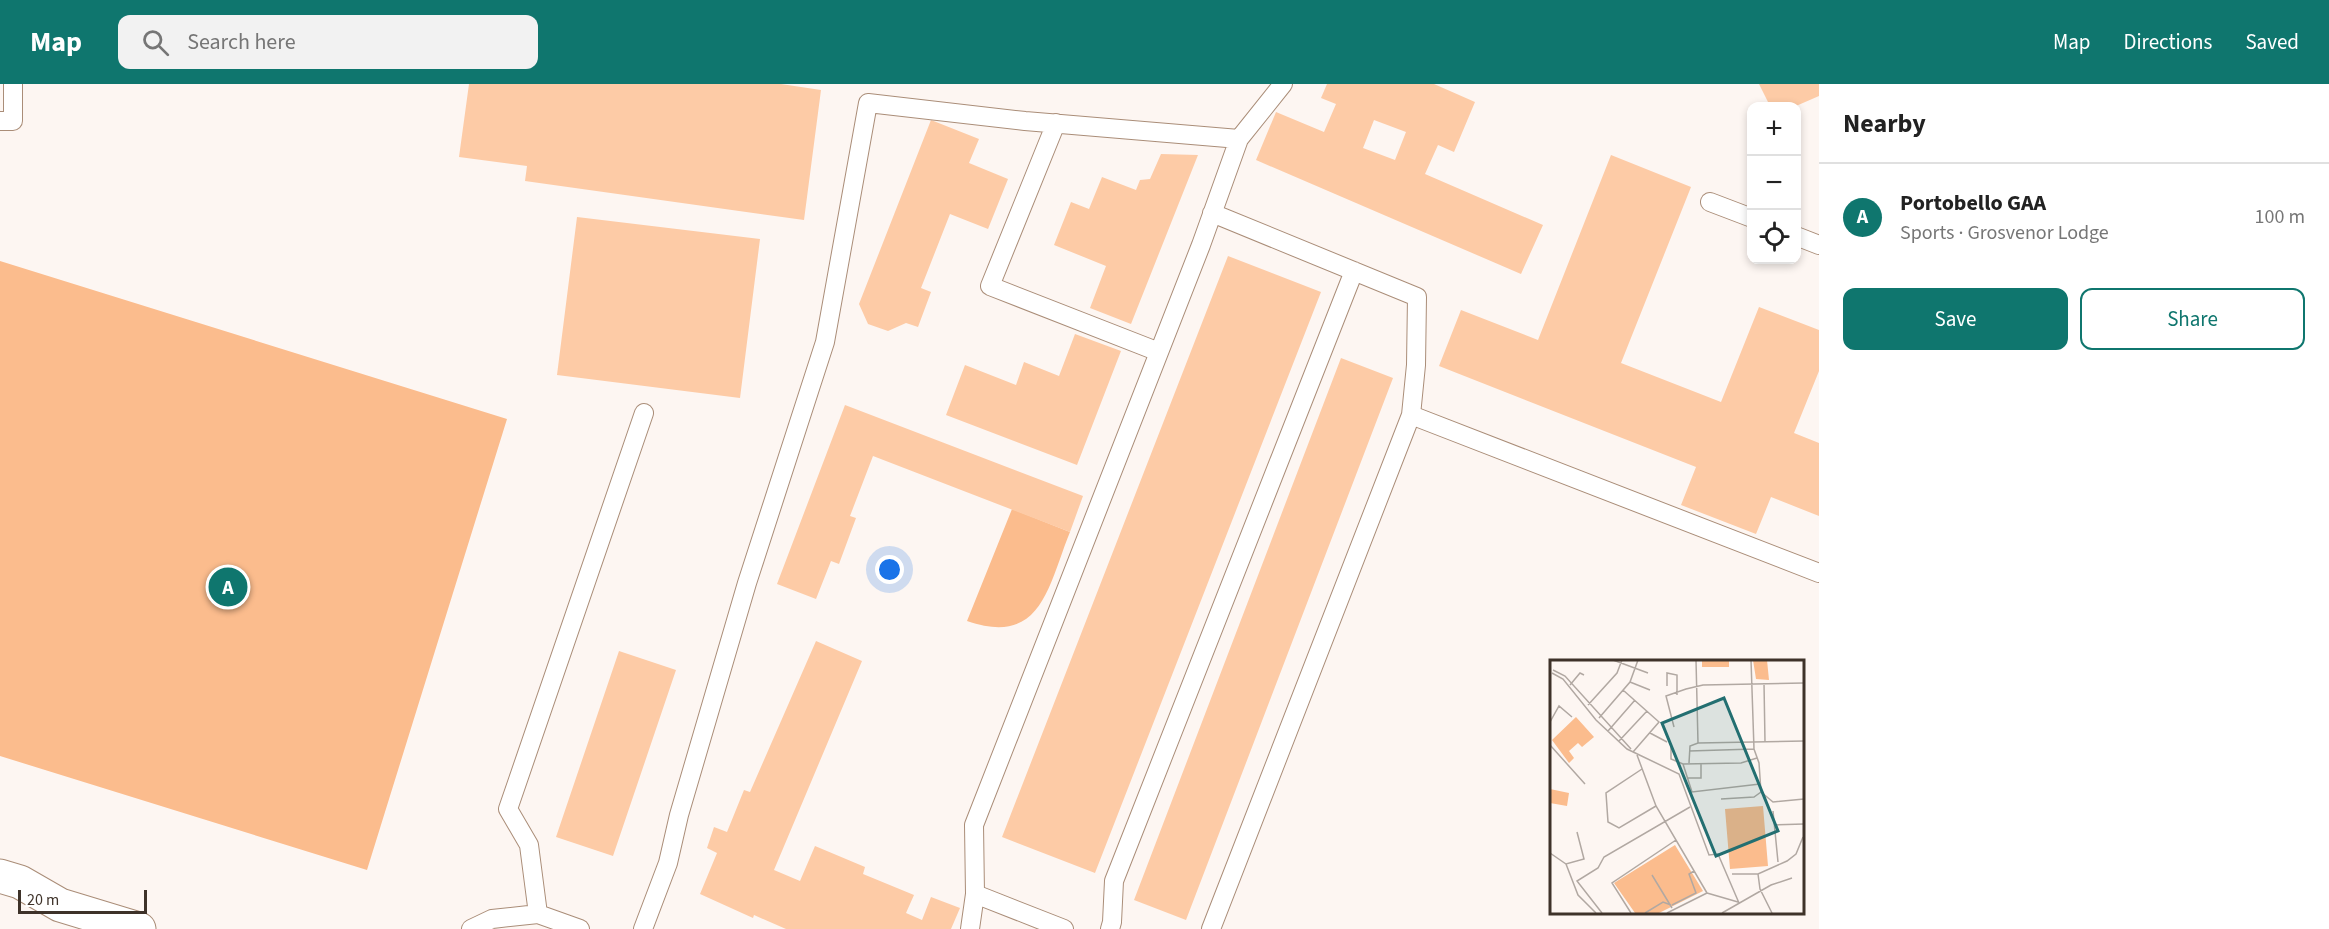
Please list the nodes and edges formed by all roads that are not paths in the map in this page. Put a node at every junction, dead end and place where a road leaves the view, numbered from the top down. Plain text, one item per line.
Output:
1 (13, 84) edge
2 (1283, 84) edge
3 (0, 121) edge
4 (1056, 123) junction
5 (1239, 139) junction
6 (1710, 202) dead end
7 (1212, 213) junction
8 (1747, 216) edge
9 (1801, 238) edge
10 (1819, 245) edge
11 (1354, 271) junction
12 (1159, 352) junction
13 (644, 413) dead end
14 (1411, 415) junction
15 (1819, 573) edge
16 (0, 876) edge
17 (975, 894) junction
18 (538, 914) junction
19 (85, 921) edge
20 (139, 929) edge
21 (471, 929) edge
22 (580, 929) edge
23 (643, 929) edge
24 (970, 929) edge
25 (1064, 929) edge
26 (1110, 929) edge
27 (1211, 929) edge

1 - 3 lane
2 - 5 lane
4 - 5 lane
4 - 12 lane
4 - 23 lane
5 - 7 lane
6 - 8 lane
7 - 11 lane
7 - 12 lane
9 - 10 lane
11 - 14 lane
11 - 26 lane
12 - 17 lane
13 - 18 lane
14 - 15 lane
14 - 27 lane
16 - 19 street
17 - 24 lane
17 - 25 lane
18 - 21 lane
18 - 22 lane
19 - 20 street

